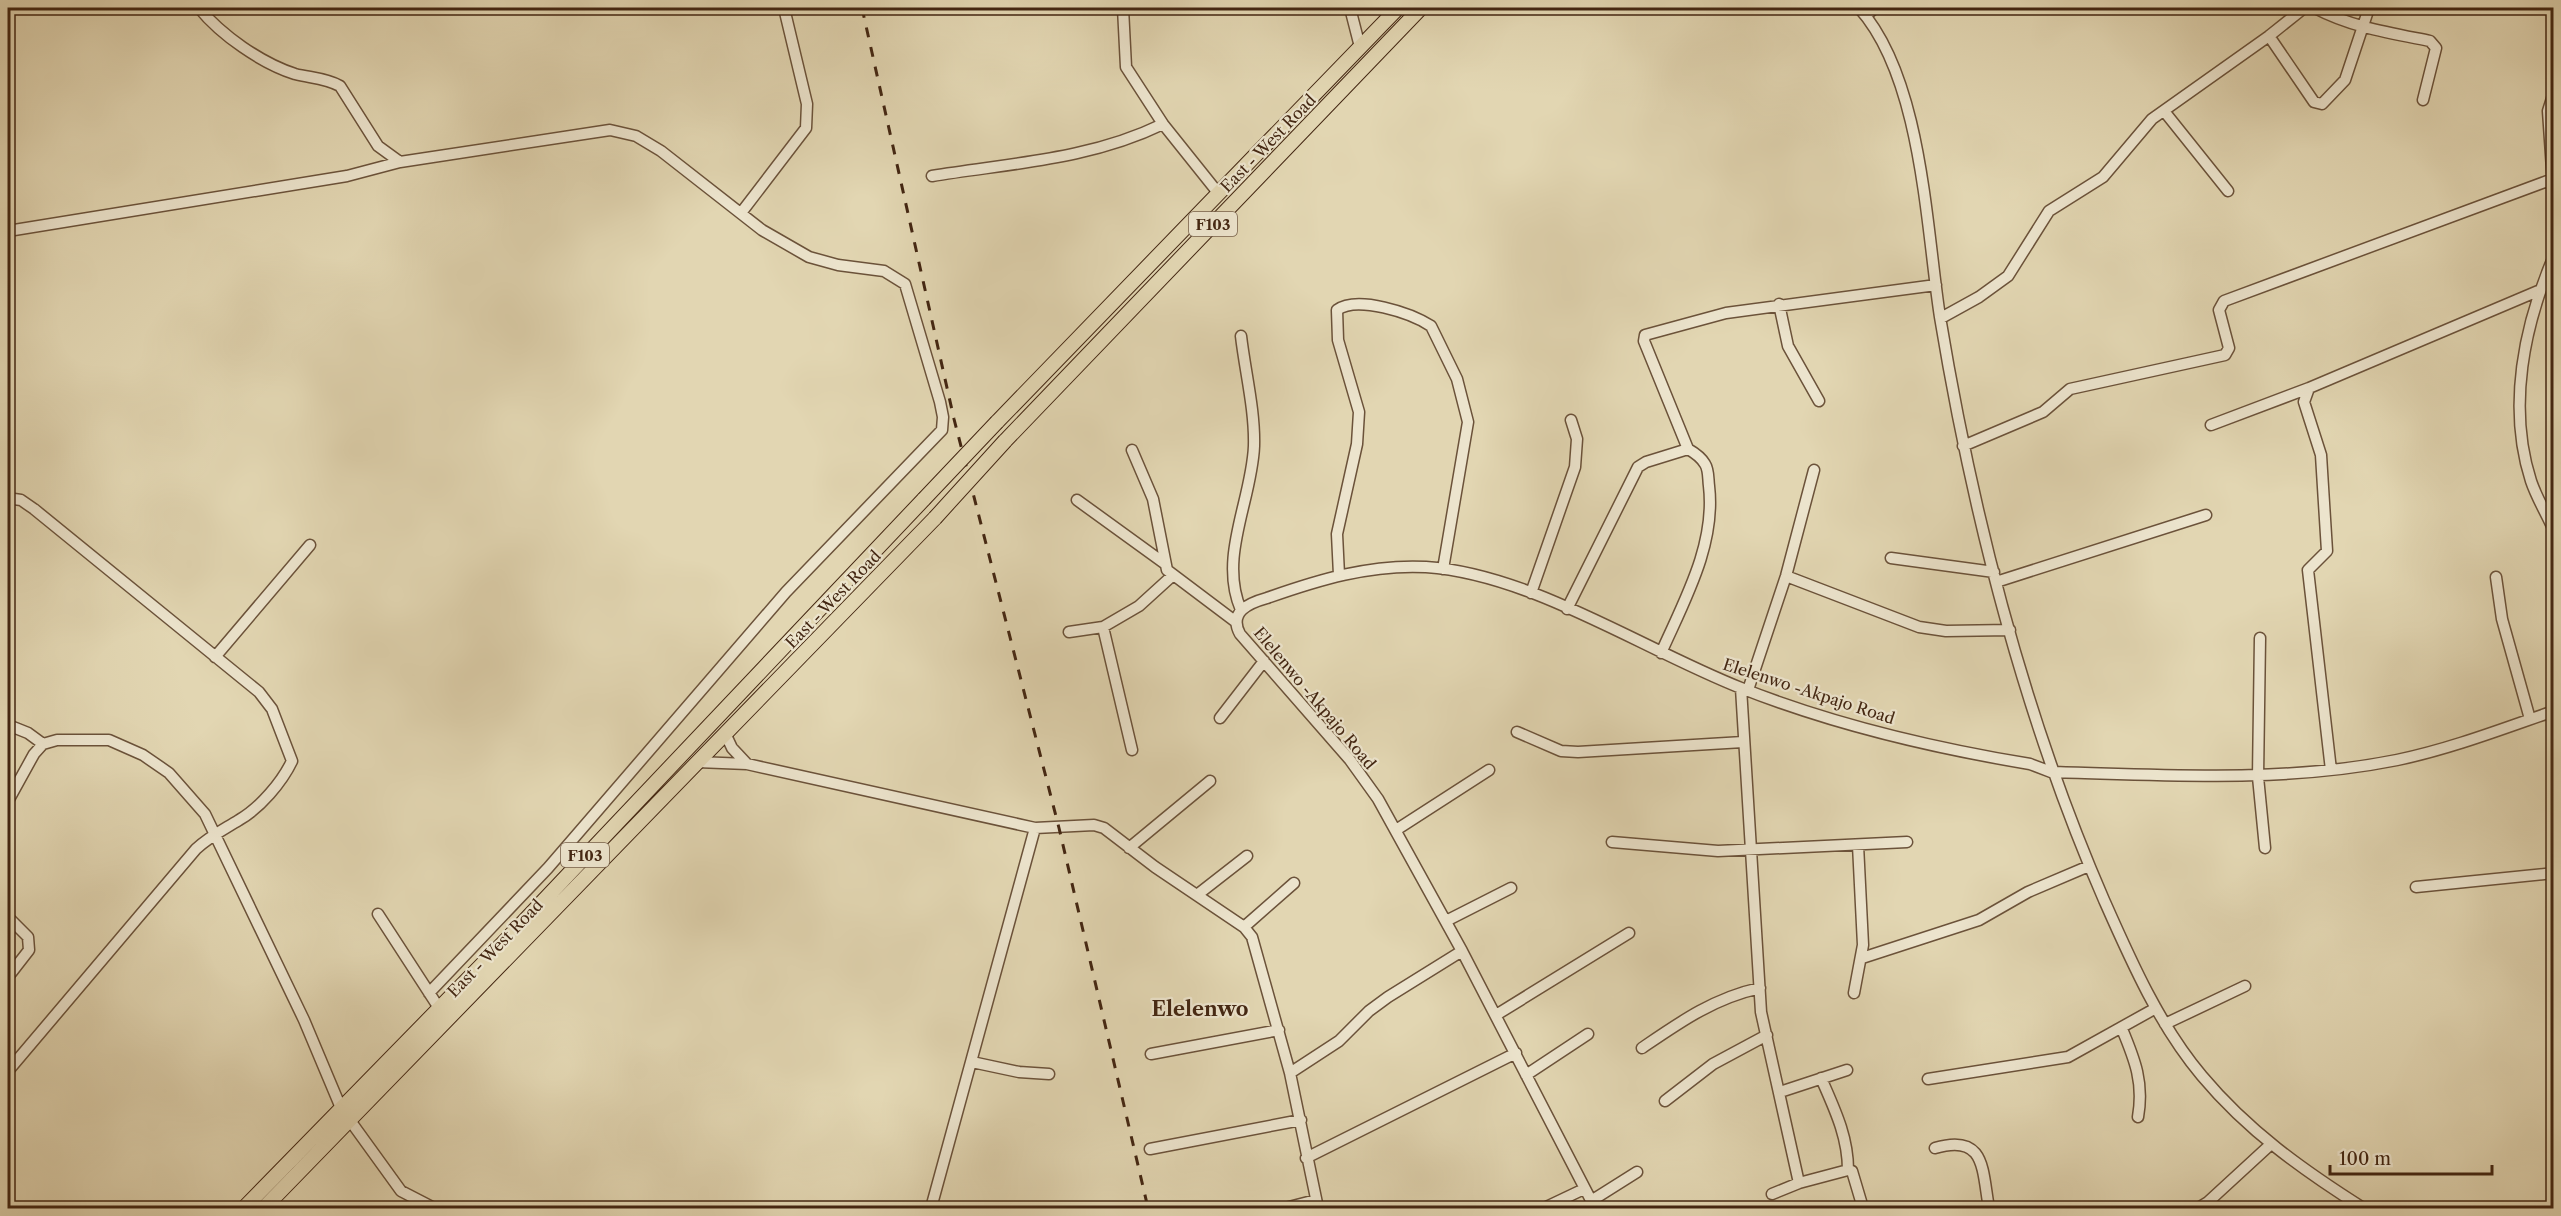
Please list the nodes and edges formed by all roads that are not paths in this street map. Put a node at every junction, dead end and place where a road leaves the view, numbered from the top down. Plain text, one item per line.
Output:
1 (199, 8) edge
2 (784, 8) edge
3 (1123, 8) edge
4 (1350, 8) edge
5 (1398, 8) edge
6 (1421, 8) edge
7 (1875, 8) edge
8 (2304, 8) edge
9 (2315, 8) edge
10 (2369, 8) edge
11 (1863, 11) edge
12 (2360, 27) junction
13 (2269, 36) junction
14 (1360, 47) junction
15 (2553, 92) edge
16 (2423, 100) dead end
17 (2164, 111) junction
18 (1162, 124) junction
19 (400, 162) junction
20 (932, 176) dead end
21 (2550, 180) junction
22 (2228, 191) dead end
23 (1219, 194) junction
24 (2553, 199) edge
25 (741, 213) junction
26 (8, 231) edge
27 (2553, 256) edge
28 (1936, 285) junction
29 (2538, 291) junction
30 (1779, 304) junction
31 (1941, 318) junction
32 (1241, 336) dead end
33 (2309, 388) junction
34 (1819, 400) dead end
35 (1570, 420) dead end
36 (2211, 425) dead end
37 (1963, 446) junction
38 (1688, 449) junction
39 (1132, 450) dead end
40 (1814, 470) dead end
41 (14, 500) dead end
42 (1077, 500) dead end
43 (2206, 515) dead end
44 (2552, 524) edge
45 (310, 545) dead end
46 (1891, 558) dead end
47 (1164, 563) junction
48 (1443, 569) junction
49 (1339, 575) junction
50 (1172, 576) junction
51 (1786, 576) junction
52 (1995, 577) junction
53 (2496, 577) dead end
54 (1531, 593) junction
55 (1567, 609) junction
56 (1241, 610) junction
57 (1236, 622) junction
58 (1102, 627) junction
59 (2010, 630) junction
60 (1069, 632) dead end
61 (2260, 639) dead end
62 (1661, 653) junction
63 (215, 657) junction
64 (1264, 661) junction
65 (1744, 689) junction
66 (2553, 711) edge
67 (1220, 718) dead end
68 (2530, 719) junction
69 (8, 725) edge
70 (1517, 732) dead end
71 (725, 733) junction
72 (1743, 742) junction
73 (43, 744) junction
74 (1132, 750) dead end
75 (697, 762) junction
76 (747, 764) junction
77 (2331, 770) junction
78 (1489, 771) dead end
79 (2051, 772) junction
80 (2258, 777) junction
81 (1210, 781) dead end
82 (8, 801) edge
83 (1035, 828) junction
84 (1396, 830) junction
85 (214, 833) junction
86 (1612, 842) dead end
87 (1907, 842) dead end
88 (1857, 845) junction
89 (1129, 848) junction
90 (2265, 848) dead end
91 (1751, 850) junction
92 (1247, 856) dead end
93 (2089, 866) junction
94 (544, 872) junction
95 (2553, 873) edge
96 (558, 883) junction
97 (1294, 883) dead end
98 (2416, 887) dead end
99 (1511, 888) dead end
100 (1197, 895) junction
101 (378, 914) dead end
102 (8, 917) edge
103 (1446, 921) junction
104 (1244, 927) junction
105 (1629, 933) dead end
106 (1462, 951) junction
107 (1862, 958) junction
108 (8, 977) edge
109 (2245, 986) dead end
110 (1760, 988) junction
111 (429, 993) junction
112 (1854, 993) dead end
113 (439, 1008) junction
114 (2156, 1008) junction
115 (1496, 1015) junction
116 (2165, 1024) junction
117 (2122, 1029) junction
118 (1279, 1030) junction
119 (1588, 1034) dead end
120 (1767, 1035) junction
121 (1642, 1048) dead end
122 (1516, 1053) junction
123 (1151, 1054) dead end
124 (972, 1062) junction
125 (1847, 1070) dead end
126 (8, 1071) edge
127 (1290, 1073) junction
128 (1049, 1074) dead end
129 (1526, 1075) junction
130 (1821, 1078) junction
131 (1928, 1079) dead end
132 (1780, 1092) junction
133 (1665, 1101) dead end
134 (340, 1108) junction
135 (2138, 1117) dead end
136 (1301, 1120) junction
137 (351, 1122) junction
138 (2270, 1145) junction
139 (1935, 1148) dead end
140 (1150, 1149) dead end
141 (1306, 1158) junction
142 (1848, 1170) junction
143 (1637, 1172) dead end
144 (1799, 1183) junction
145 (1584, 1189) junction
146 (1773, 1194) dead end
147 (1317, 1204) edge
148 (1593, 1205) edge
149 (244, 1209) edge
150 (264, 1209) edge
151 (434, 1209) edge
152 (931, 1209) edge
153 (1285, 1209) edge
154 (1544, 1209) edge
155 (1863, 1209) edge
156 (1989, 1209) edge
157 (2198, 1209) edge
158 (2363, 1209) edge

1 - 19 street
2 - 25 street
3 - 18 street
4 - 14 street
5 - 14 main road, East - West Road / F103
6 - 71 main road, East - West Road / F103, bridge
7 - 11 street
8 - 13 street
9 - 12 street
10 - 12 street
11 - 28 street
12 - 13 street
12 - 16 street
13 - 17 street
14 - 23 main road, East - West Road / F103
15 - 21 street
17 - 22 street
17 - 31 street
18 - 20 street
18 - 23 street
19 - 25 street
19 - 26 street
21 - 24 street
21 - 37 street
23 - 96 main road, East - West Road / F103, bridge
25 - 94 street
27 - 29 street
28 - 30 street
28 - 31 street
29 - 33 street
29 - 44 street
30 - 34 street
30 - 38 street
31 - 37 street
32 - 56 street
33 - 36 street
33 - 77 street
35 - 54 street
37 - 52 street
38 - 55 street
38 - 62 street
39 - 47 street
40 - 51 street
41 - 63 street
42 - 47 street
43 - 52 street
45 - 63 street
46 - 52 street
47 - 50 street
48 - 49 street, Elelenwo -Akpajo Road
48 - 49 street
48 - 54 street, Elelenwo -Akpajo Road
49 - 56 street, Elelenwo -Akpajo Road
50 - 57 street
50 - 58 street
51 - 59 street
51 - 65 street
52 - 59 street
53 - 68 street
54 - 55 street, Elelenwo -Akpajo Road
55 - 62 street, Elelenwo -Akpajo Road
56 - 57 street, Elelenwo -Akpajo Road
57 - 64 street, Elelenwo -Akpajo Road
58 - 60 street
58 - 74 street
59 - 79 street
61 - 80 street
62 - 65 street, Elelenwo -Akpajo Road
63 - 85 street
64 - 67 street
64 - 84 street, Elelenwo -Akpajo Road
65 - 72 street
65 - 79 street, Elelenwo -Akpajo Road
66 - 68 street, Elelenwo -Akpajo Road
68 - 77 street, Elelenwo -Akpajo Road
69 - 73 street
70 - 72 street
71 - 75 main road, East - West Road / F103
71 - 76 street
72 - 91 street
73 - 82 street
73 - 85 street
75 - 76 street
75 - 137 main road, East - West Road / F103
76 - 83 street
77 - 80 street, Elelenwo -Akpajo Road
78 - 84 street
79 - 80 street, Elelenwo -Akpajo Road
79 - 93 street
80 - 90 street
81 - 89 street
83 - 89 street
83 - 124 street
84 - 103 street, Elelenwo -Akpajo Road
85 - 126 street
85 - 134 street
86 - 91 street
87 - 88 street
88 - 91 street
88 - 107 street
89 - 100 street
91 - 110 street
92 - 100 street
93 - 107 street
93 - 114 street
94 - 96 street
94 - 111 street
95 - 98 street
96 - 113 main road, East - West Road / F103
97 - 104 street
99 - 103 street
100 - 104 street
101 - 111 street
102 - 108 street
103 - 106 street, Elelenwo -Akpajo Road
104 - 118 street
105 - 115 street
106 - 115 street, Elelenwo -Akpajo Road
106 - 127 street
107 - 112 street
109 - 116 street
110 - 120 street
110 - 121 street
111 - 113 street
113 - 134 main road, East - West Road / F103
114 - 116 street
114 - 117 street
115 - 122 street, Elelenwo -Akpajo Road
116 - 138 street
117 - 131 street
117 - 135 street
118 - 123 street
118 - 127 street
119 - 129 street
120 - 132 street
120 - 133 street
122 - 129 street, Elelenwo -Akpajo Road
122 - 141 street
124 - 128 street
124 - 152 street
125 - 130 street
127 - 136 street
129 - 145 street, Elelenwo -Akpajo Road
130 - 132 street
130 - 142 street
132 - 144 street
134 - 137 street
134 - 149 main road, East - West Road / F103
136 - 140 street
136 - 141 street
137 - 150 main road, East - West Road / F103
137 - 151 street
138 - 157 street
138 - 158 street
139 - 156 street
141 - 147 street
142 - 144 street
142 - 155 street
143 - 148 street
144 - 146 street
145 - 148 street, Elelenwo -Akpajo Road
145 - 154 street
147 - 153 street

